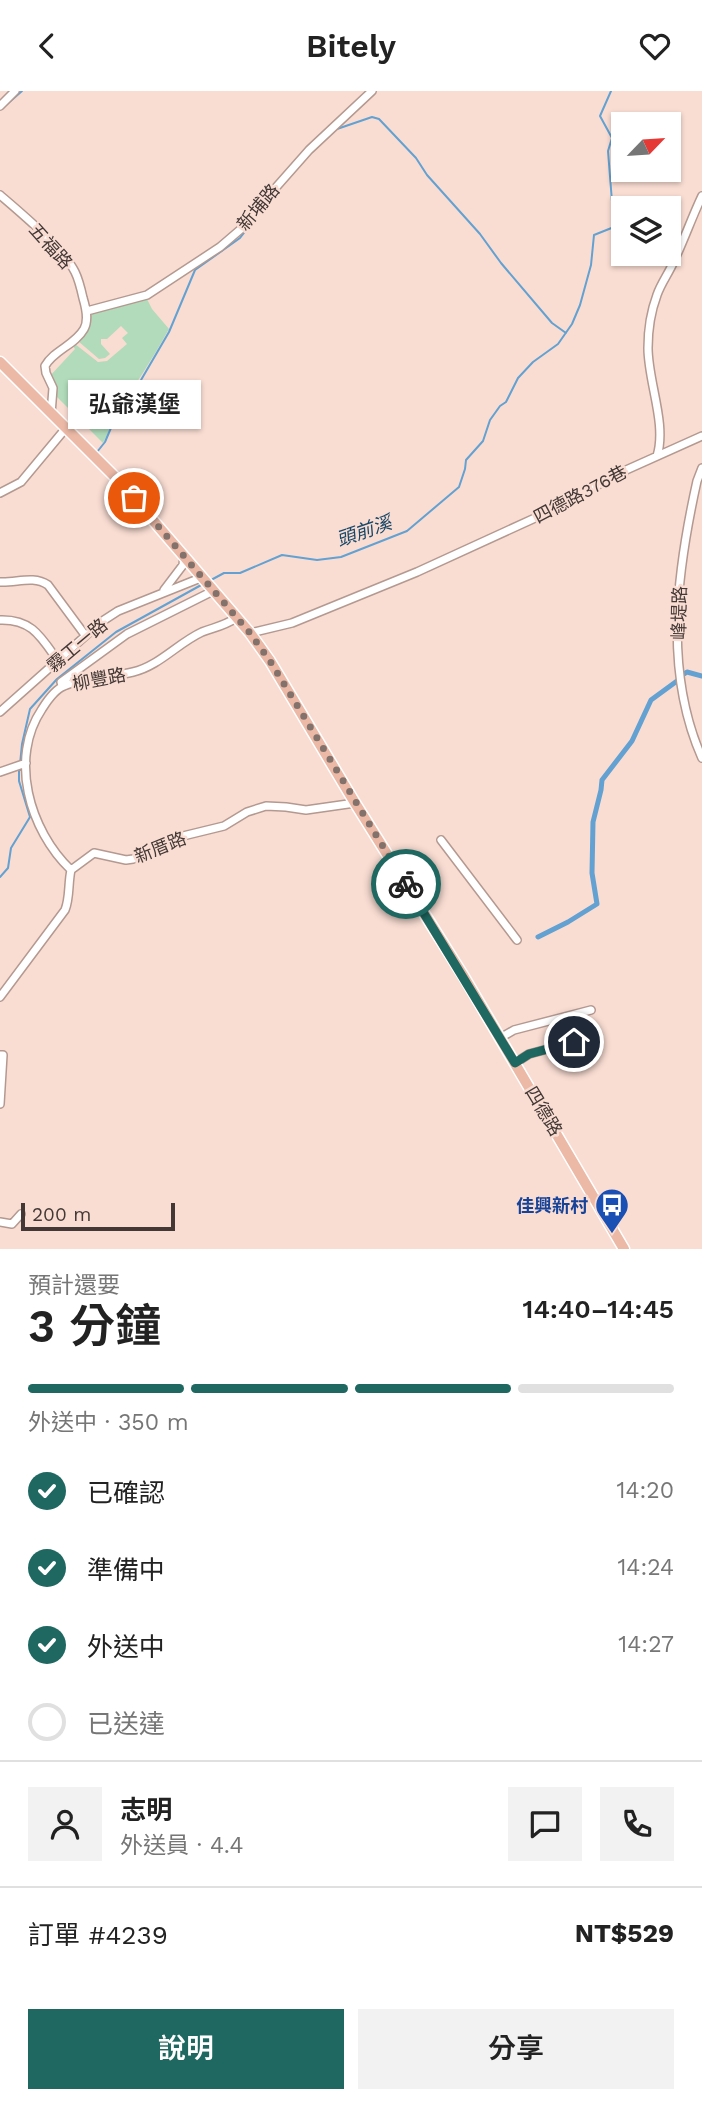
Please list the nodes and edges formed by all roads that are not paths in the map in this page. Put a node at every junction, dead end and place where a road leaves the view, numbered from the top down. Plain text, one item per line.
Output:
1 (15, 91) edge
2 (372, 91) edge
3 (0, 106) edge
4 (0, 195) edge
5 (702, 196) edge
6 (87, 311) junction
7 (0, 362) edge
8 (51, 414) junction
9 (66, 428) junction
10 (702, 436) edge
11 (657, 456) junction
12 (702, 468) edge
13 (0, 493) edge
14 (184, 555) junction
15 (0, 582) edge
16 (208, 584) junction
17 (162, 592) junction
18 (236, 618) junction
19 (0, 620) edge
20 (250, 633) junction
21 (85, 635) junction
22 (58, 661) junction
23 (62, 686) junction
24 (0, 712) edge
25 (702, 758) edge
26 (26, 762) junction
27 (0, 772) edge
28 (355, 803) junction
29 (441, 840) dead end
30 (71, 870) junction
31 (517, 940) dead end
32 (0, 997) edge
33 (591, 1010) dead end
34 (596, 1036) dead end
35 (500, 1038) junction
36 (0, 1055) edge
37 (515, 1063) junction
38 (0, 1104) edge
39 (20, 1214) dead end
40 (0, 1222) edge
41 (624, 1249) edge

1 - 3 street
2 - 6 street, 新埔路
4 - 6 street, 五福路
5 - 11 street
6 - 8 street
7 - 8 main road, 四德路
8 - 9 main road, 四德路
9 - 13 street
9 - 14 main road, 四德路
10 - 11 street, 四德路376巷
11 - 20 street, 四德路376巷
12 - 25 street, 峰堤路
14 - 16 main road, 四德路
14 - 17 street
15 - 21 street
16 - 17 street, 霧工一路
16 - 18 main road, 四德路
16 - 23 street
17 - 21 street, 霧工一路
18 - 20 main road, 四德路
18 - 23 street, 柳豐路
19 - 22 street
20 - 28 main road, 四德路
21 - 22 street, 霧工一路
22 - 24 street, 霧工一路
23 - 26 street, 柳豐路
26 - 27 street
26 - 30 street, 柳豐路
28 - 30 street, 新厝路
28 - 35 main road, 四德路
29 - 31 street
30 - 32 street
33 - 35 street
34 - 37 street
35 - 37 main road, 四德路
36 - 38 street
37 - 41 main road, 四德路
39 - 40 street

